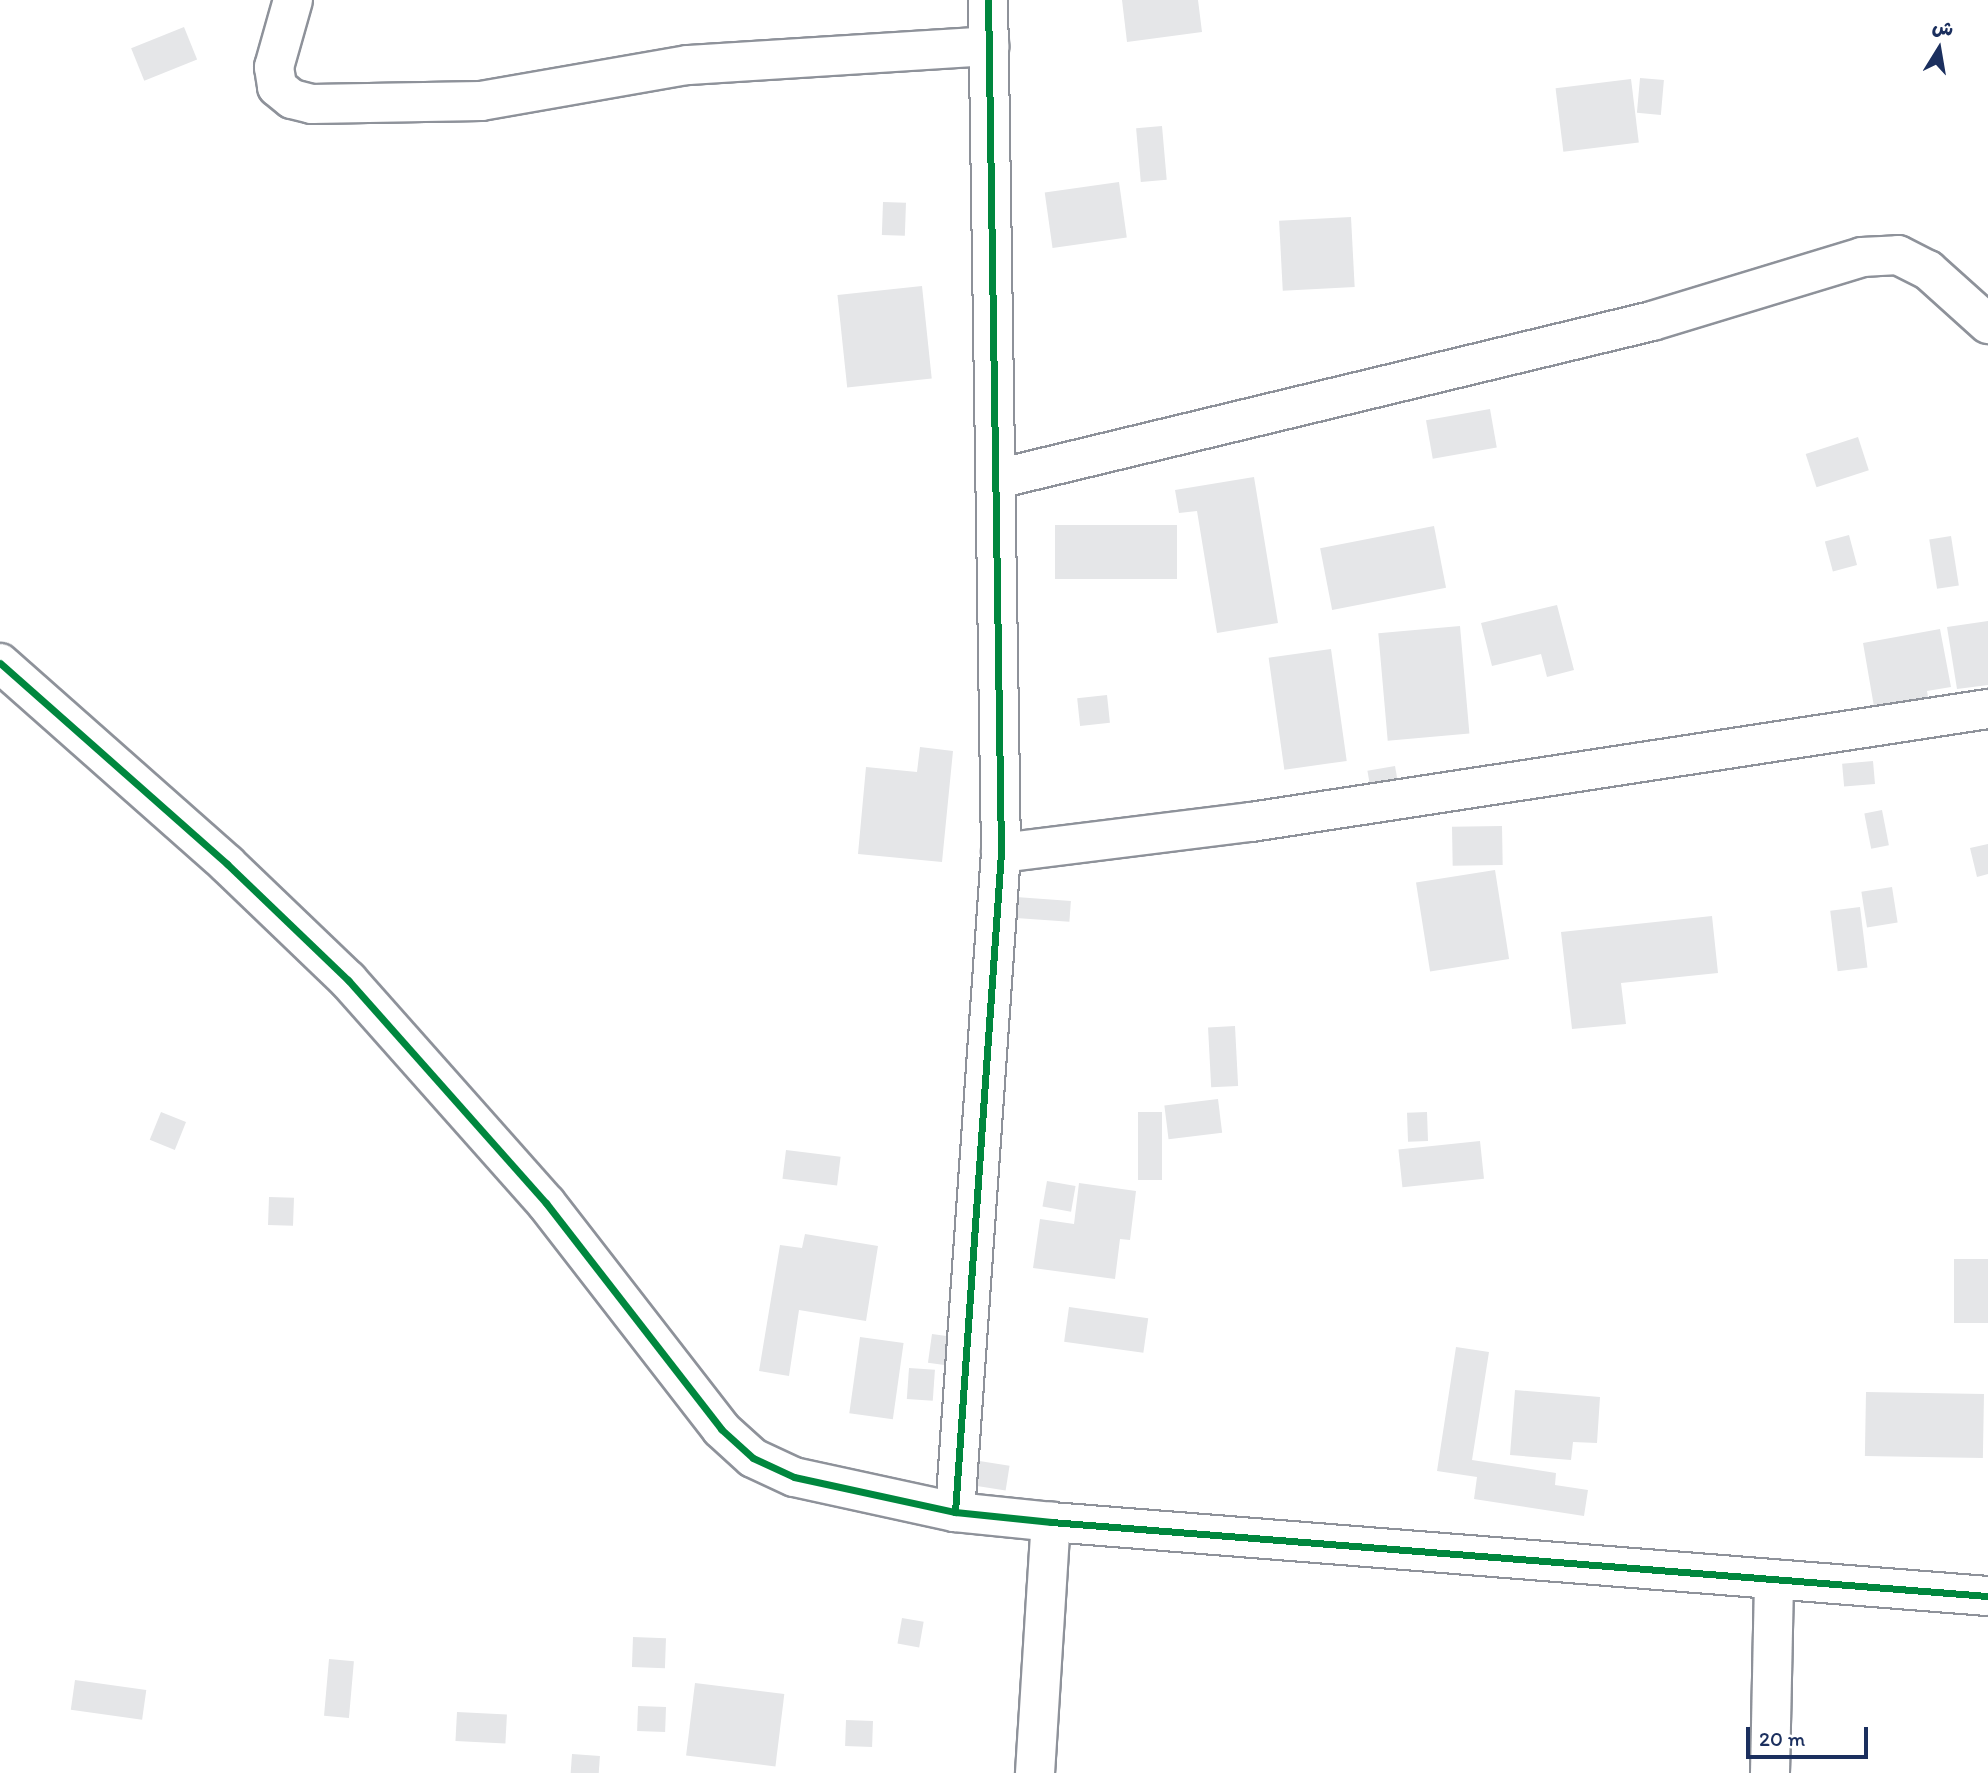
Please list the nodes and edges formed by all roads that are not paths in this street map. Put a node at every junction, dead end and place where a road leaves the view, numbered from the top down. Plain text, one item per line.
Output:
1 (293, 0) edge
2 (988, 0) edge
3 (989, 46) junction
4 (1988, 324) edge
5 (997, 479) junction
6 (0, 663) edge
7 (1988, 709) edge
8 (1002, 853) junction
9 (955, 1512) junction
10 (1051, 1522) junction
11 (1774, 1579) junction
12 (1988, 1596) edge
13 (1035, 1773) edge
14 (1770, 1773) edge

1 - 3 street
2 - 3 street
3 - 5 street
4 - 5 street
5 - 8 street
6 - 9 street
7 - 8 street
8 - 9 street
9 - 10 street
10 - 11 street
10 - 13 street
11 - 12 street
11 - 14 street

